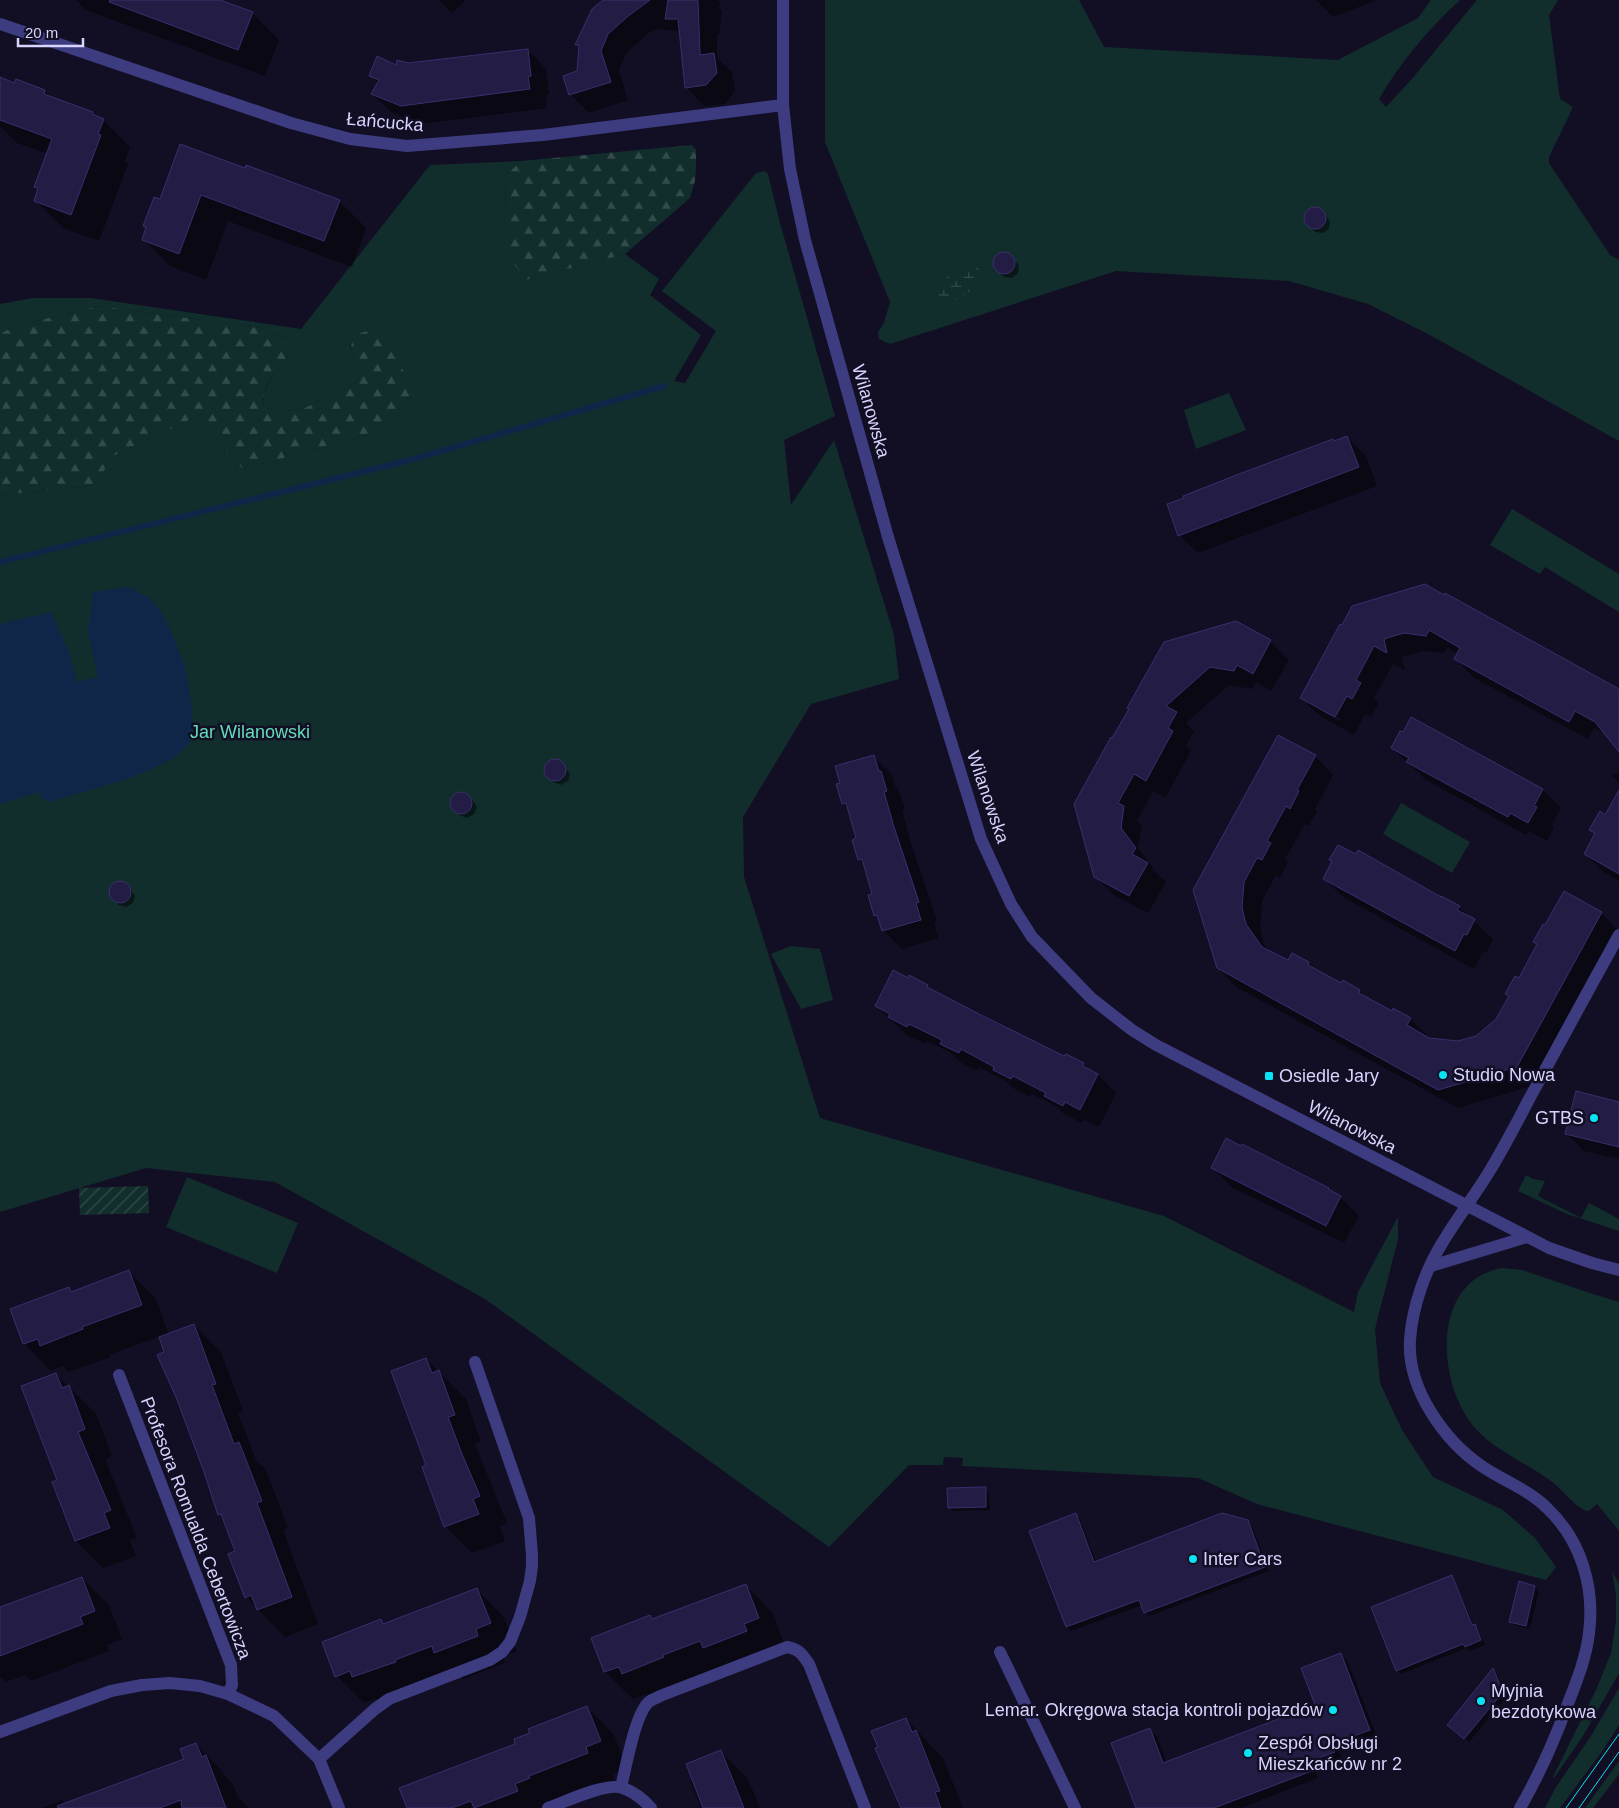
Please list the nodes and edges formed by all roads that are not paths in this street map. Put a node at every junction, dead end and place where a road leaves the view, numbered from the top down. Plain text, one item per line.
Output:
1 (783, 0) edge
2 (0, 24) edge
3 (783, 105) junction
4 (1619, 935) edge
5 (1466, 1206) junction
6 (1527, 1237) junction
7 (1431, 1266) junction
8 (1619, 1270) edge
9 (475, 1362) dead end
10 (119, 1375) dead end
11 (1000, 1652) dead end
12 (228, 1694) junction
13 (0, 1732) edge
14 (319, 1759) junction
15 (621, 1787) junction
16 (339, 1808) edge
17 (548, 1808) edge
18 (651, 1808) edge
19 (865, 1808) edge
20 (1074, 1808) edge
21 (1520, 1808) edge

1 - 3 street, Wilanowska
2 - 3 street, Łańcucka
3 - 5 street, Wilanowska
4 - 5 street
5 - 6 street, Wilanowska
5 - 7 street
6 - 7 street
6 - 8 street, Wilanowska
7 - 21 street
9 - 14 street
10 - 12 street, Profesora Romualda Cebertowicza
11 - 20 street
12 - 13 street
12 - 14 street
14 - 16 street
15 - 17 street
15 - 18 street
15 - 19 street

